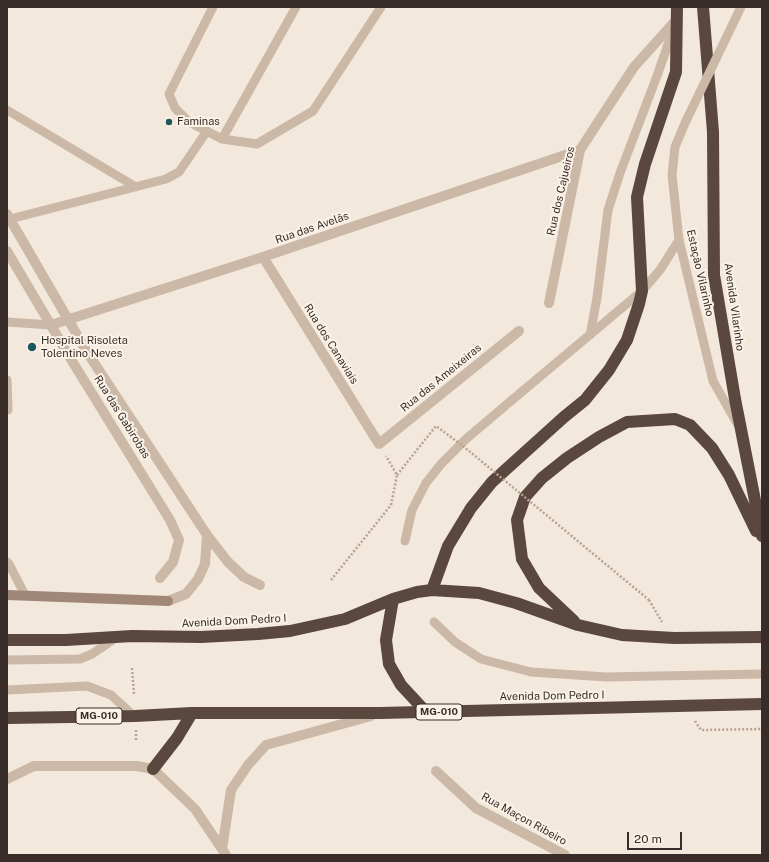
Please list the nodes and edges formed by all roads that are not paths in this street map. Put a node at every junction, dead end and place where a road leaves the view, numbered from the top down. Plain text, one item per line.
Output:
1 (213, 7) edge
2 (296, 7) edge
3 (381, 7) edge
4 (703, 7) edge
5 (741, 7) edge
6 (677, 13) edge
7 (7, 110) edge
8 (207, 131) junction
9 (222, 139) junction
10 (580, 150) junction
11 (136, 187) junction
12 (9, 217) edge
13 (679, 240) junction
14 (7, 251) edge
15 (263, 257) junction
16 (642, 291) junction
17 (549, 303) dead end
18 (69, 319) junction
19 (7, 322) edge
20 (51, 325) junction
21 (519, 331) dead end
22 (590, 335) junction
23 (7, 380) edge
24 (8, 410) edge
25 (741, 430) junction
26 (379, 444) joint
27 (207, 535) junction
28 (762, 536) edge
29 (405, 541) dead end
30 (762, 542) edge
31 (7, 562) edge
32 (160, 578) dead end
33 (260, 585) dead end
34 (432, 590) junction
35 (24, 593) dead end
36 (7, 594) edge
37 (393, 599) junction
38 (434, 622) dead end
39 (578, 625) junction
40 (118, 636) junction
41 (762, 637) edge
42 (7, 640) edge
43 (7, 660) edge
44 (762, 674) edge
45 (7, 690) edge
46 (762, 704) edge
47 (426, 712) junction
48 (192, 713) junction
49 (380, 713) junction
50 (7, 718) edge
51 (135, 722) junction
52 (153, 769) junction
53 (436, 771) dead end
54 (7, 779) edge
55 (224, 852) edge
56 (565, 855) edge

1 - 8 lane
2 - 9 lane
3 - 9 lane
4 - 25 highway, Avenida Vilarinho
5 - 13 lane, Estação Vilarinho, bridge
6 - 10 street, Rua dos Cajueiros
6 - 16 highway
6 - 22 lane
7 - 11 lane
8 - 9 lane
8 - 11 lane
10 - 15 street, Rua das Avelãs
10 - 17 street, Rua dos Cajueiros
11 - 12 lane
12 - 18 street, Rua das Gabirobas
13 - 16 lane
13 - 25 lane, Estação Vilarinho, bridge
14 - 20 street, Rua das Gabirobas
15 - 18 street, Rua das Avelãs
15 - 26 street, Rua dos Canaviais
16 - 22 lane
16 - 34 highway
18 - 20 street, Rua das Avelãs
18 - 27 street, Rua das Gabirobas
19 - 20 lane
20 - 32 street, Rua das Gabirobas
21 - 26 street, Rua das Ameixeiras
22 - 29 lane
23 - 24 lane
25 - 28 highway, Avenida Vilarinho
27 - 33 street, Rua das Gabirobas
27 - 36 street
30 - 39 highway
31 - 35 lane
34 - 37 highway, Avenida Dom Pedro I
34 - 39 highway, Avenida Dom Pedro I
37 - 40 highway, Avenida Dom Pedro I
37 - 47 highway
38 - 44 lane
39 - 41 highway, Avenida Dom Pedro I
40 - 42 highway, Avenida Dom Pedro I
40 - 43 lane
45 - 51 lane
46 - 47 highway, Avenida Dom Pedro I / MG-010
47 - 49 highway, Avenida Dom Pedro I / MG-010
48 - 49 highway, Avenida Dom Pedro I / MG-010
48 - 51 highway, Avenida Dom Pedro I / MG-010
48 - 52 highway
49 - 55 street
50 - 51 highway, Avenida Dom Pedro I / MG-010
52 - 54 street
52 - 55 street
53 - 56 street, Rua Maçon Ribeiro

